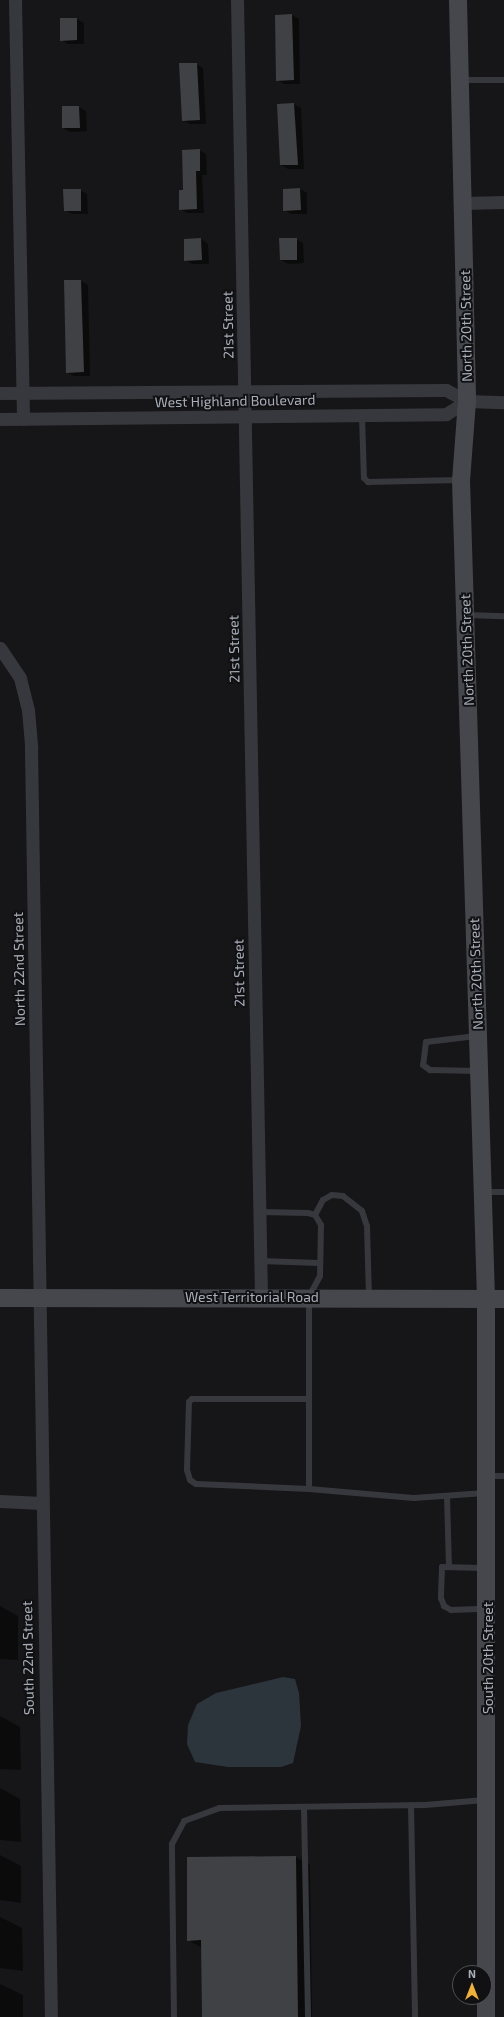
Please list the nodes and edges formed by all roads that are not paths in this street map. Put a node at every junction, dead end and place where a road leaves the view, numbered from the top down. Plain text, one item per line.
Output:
1 (15, 0) edge
2 (237, 0) edge
3 (458, 0) edge
4 (460, 80) junction
5 (504, 80) edge
6 (504, 202) edge
7 (463, 203) junction
8 (245, 391) junction
9 (0, 393) edge
10 (23, 393) junction
11 (467, 401) junction
12 (504, 402) edge
13 (362, 416) junction
14 (246, 417) junction
15 (0, 419) edge
16 (23, 419) junction
17 (461, 480) junction
18 (466, 615) junction
19 (504, 616) edge
20 (0, 648) edge
21 (478, 1036) junction
22 (479, 1071) junction
23 (483, 1192) junction
24 (504, 1192) edge
25 (260, 1212) junction
26 (315, 1215) junction
27 (260, 1261) junction
28 (319, 1263) junction
29 (261, 1297) junction
30 (309, 1297) junction
31 (369, 1297) junction
32 (0, 1298) edge
33 (40, 1298) junction
34 (486, 1300) junction
35 (504, 1300) edge
36 (308, 1399) junction
37 (493, 1482) edge
38 (309, 1489) junction
39 (447, 1496) junction
40 (0, 1501) edge
41 (42, 1503) junction
42 (449, 1567) junction
43 (488, 1568) junction
44 (488, 1609) junction
45 (488, 1800) junction
46 (411, 1805) junction
47 (304, 1807) junction
48 (51, 2017) edge
49 (174, 2017) edge
50 (308, 2017) edge
51 (415, 2017) edge
52 (486, 2017) edge

1 - 10 street
2 - 8 street, 21st Street
3 - 4 main road, North 20th Street
4 - 5 lane
4 - 7 main road, North 20th Street
6 - 7 street
7 - 11 main road, North 20th Street
8 - 10 street
8 - 11 street
8 - 14 street, 21st Street
9 - 10 street
10 - 16 street
11 - 12 street
11 - 13 street, West Highland Boulevard
11 - 17 main road, North 20th Street
13 - 14 street, West Highland Boulevard
13 - 17 lane
14 - 16 street, West Highland Boulevard
14 - 25 street, 21st Street
15 - 16 street, West Highland Boulevard
17 - 18 main road, North 20th Street
18 - 19 lane
18 - 21 main road, North 20th Street
20 - 33 street, North 22nd Street
21 - 22 main road, North 20th Street
21 - 22 lane
22 - 23 main road, North 20th Street
23 - 24 lane
23 - 34 main road, North 20th Street
25 - 26 lane
25 - 27 street, 21st Street
26 - 28 lane
26 - 31 lane
27 - 28 lane
27 - 29 street, 21st Street
28 - 30 lane
29 - 30 main road, West Territorial Road
29 - 33 main road, West Territorial Road
30 - 31 main road, West Territorial Road
30 - 36 lane
31 - 34 main road, West Territorial Road
32 - 33 main road, West Territorial Road
33 - 41 street, South 22nd Street
34 - 35 main road, West Territorial Road
34 - 37 main road, South 20th Street
36 - 38 lane
36 - 38 lane
37 - 39 lane
37 - 43 main road, South 20th Street
38 - 39 lane
39 - 42 lane
40 - 41 street
41 - 48 street, South 22nd Street
42 - 43 lane
42 - 44 lane
43 - 44 main road, South 20th Street
44 - 45 main road, South 20th Street
45 - 46 lane
45 - 52 main road, South 20th Street
46 - 47 lane
46 - 51 lane
47 - 49 lane
47 - 50 lane

